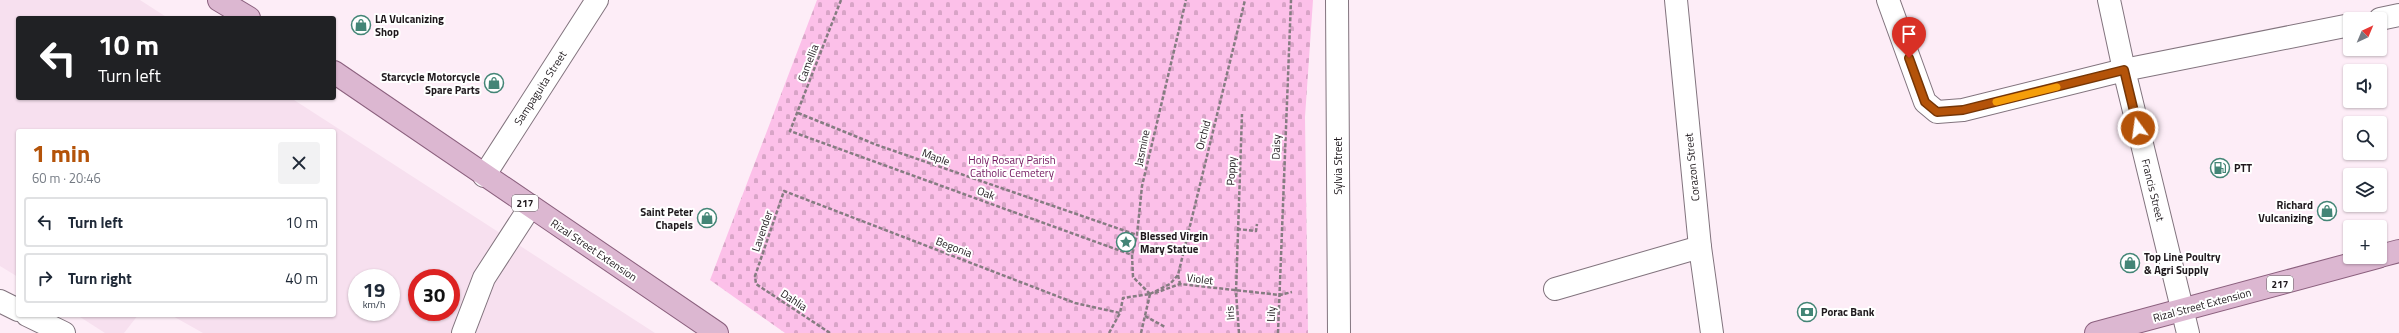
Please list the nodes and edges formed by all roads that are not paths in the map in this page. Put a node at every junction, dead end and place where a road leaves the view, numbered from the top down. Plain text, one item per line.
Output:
1 (219, 0) edge
2 (597, 0) edge
3 (1337, 0) edge
4 (1676, 0) edge
5 (1888, 0) edge
6 (2109, 0) edge
7 (2399, 15) edge
8 (246, 16) edge
9 (2387, 18) edge
10 (2343, 26) edge
11 (2124, 70) junction
12 (336, 73) edge
13 (484, 176) junction
14 (530, 207) junction
15 (1700, 247) junction
16 (2399, 251) edge
17 (2387, 255) edge
18 (2353, 264) edge
19 (1555, 289) dead end
20 (0, 301) edge
21 (16, 309) edge
22 (2182, 310) junction
23 (32, 317) edge
24 (64, 333) edge
25 (463, 333) edge
26 (717, 333) edge
27 (1339, 333) edge
28 (1712, 333) edge
29 (2096, 333) edge
30 (2188, 333) edge

1 - 8 main road
2 - 13 street, Sampaguita Street
3 - 27 street, Sylvia Street
4 - 15 street, Corazon Street
5 - 11 street
6 - 11 street, Francis Street
7 - 9 street
10 - 11 street
11 - 22 street, Francis Street
12 - 13 main road, Rizal Street Extension / 217
13 - 14 main road, Rizal Street Extension / 217
14 - 25 street
14 - 26 main road, Rizal Street Extension / 217
15 - 19 street
15 - 28 street, Corazon Street
16 - 17 main road, Rizal Street Extension / 217
18 - 22 main road, Rizal Street Extension / 217
20 - 21 street
22 - 29 main road, Rizal Street Extension / 217
22 - 30 street, Francis Street
23 - 24 street

